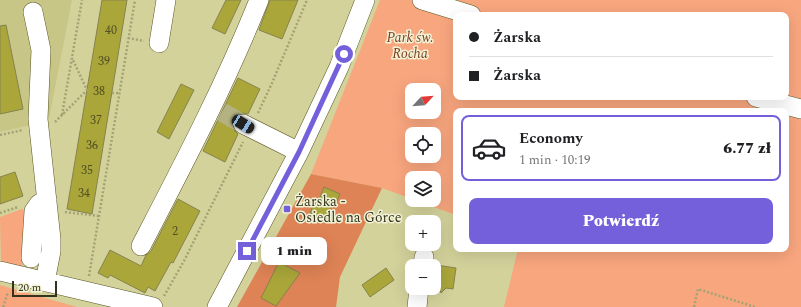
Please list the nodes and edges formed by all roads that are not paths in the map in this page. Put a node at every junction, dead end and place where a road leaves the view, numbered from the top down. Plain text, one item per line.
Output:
1 (166, 0) edge
2 (260, 0) edge
3 (365, 0) edge
4 (422, 0) edge
5 (33, 12) dead end
6 (461, 12) edge
7 (159, 43) dead end
8 (767, 100) edge
9 (801, 109) edge
10 (247, 126) tunnel mouth
11 (299, 152) junction
12 (48, 205) junction
13 (141, 246) dead end
14 (31, 258) dead end
15 (0, 271) edge
16 (44, 282) junction
17 (419, 295) edge
18 (158, 302) edge
19 (217, 307) edge
20 (417, 307) edge

1 - 7 street
2 - 13 street
3 - 11 street
4 - 6 street
5 - 12 street
8 - 9 street
10 - 11 street
11 - 19 street
12 - 14 street
12 - 16 street
15 - 16 street
16 - 18 street
17 - 20 street

